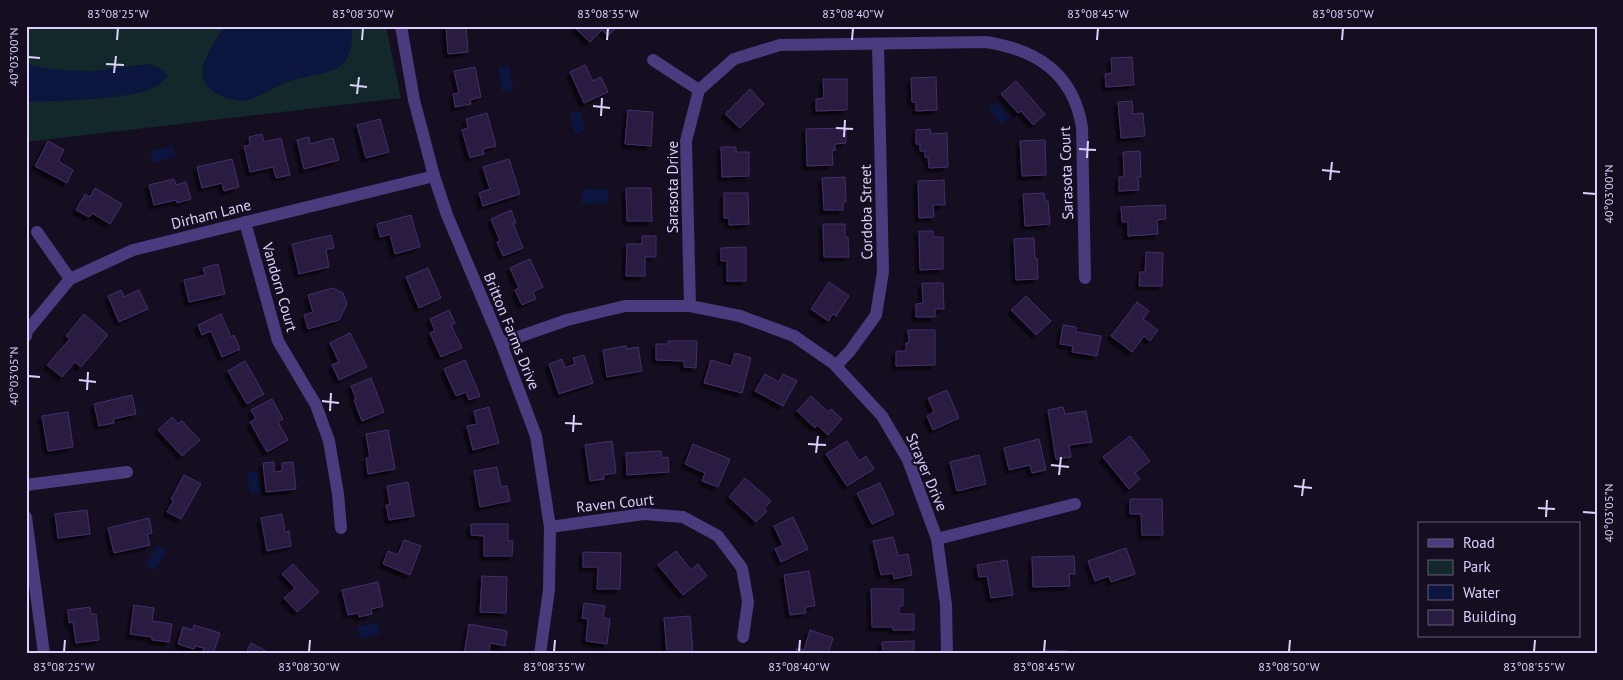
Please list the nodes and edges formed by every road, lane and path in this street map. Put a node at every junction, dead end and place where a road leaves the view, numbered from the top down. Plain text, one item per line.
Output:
1 (401, 26) edge
2 (878, 44) junction
3 (653, 60) dead end
4 (699, 90) junction
5 (434, 176) junction
6 (245, 222) junction
7 (37, 232) dead end
8 (1085, 278) dead end
9 (70, 279) junction
10 (690, 306) junction
11 (26, 336) edge
12 (501, 343) junction
13 (836, 366) junction
14 (127, 472) dead end
15 (26, 485) edge
16 (1076, 504) dead end
17 (26, 517) edge
18 (550, 527) junction
19 (341, 528) dead end
20 (937, 539) junction
21 (743, 637) dead end
22 (44, 654) edge
23 (540, 654) edge
24 (947, 654) edge

1 - 5 street, Britton Farms Drive
2 - 4 street
2 - 8 street, Sarasota Court
2 - 13 street, Cordoba Street
3 - 4 street
4 - 10 street, Sarasota Drive
5 - 6 street, Dirham Lane
5 - 12 street, Britton Farms Drive
6 - 9 street, Dirham Lane
6 - 19 street, Vandorn Court
7 - 9 street
9 - 11 street, Dirham Lane
10 - 12 street, Strayer Drive
10 - 13 street, Strayer Drive
12 - 18 street, Britton Farms Drive
13 - 20 street, Strayer Drive
14 - 15 street
16 - 20 street
17 - 22 street
18 - 21 street, Raven Court
18 - 23 street, Britton Farms Drive
20 - 24 street, Strayer Drive

